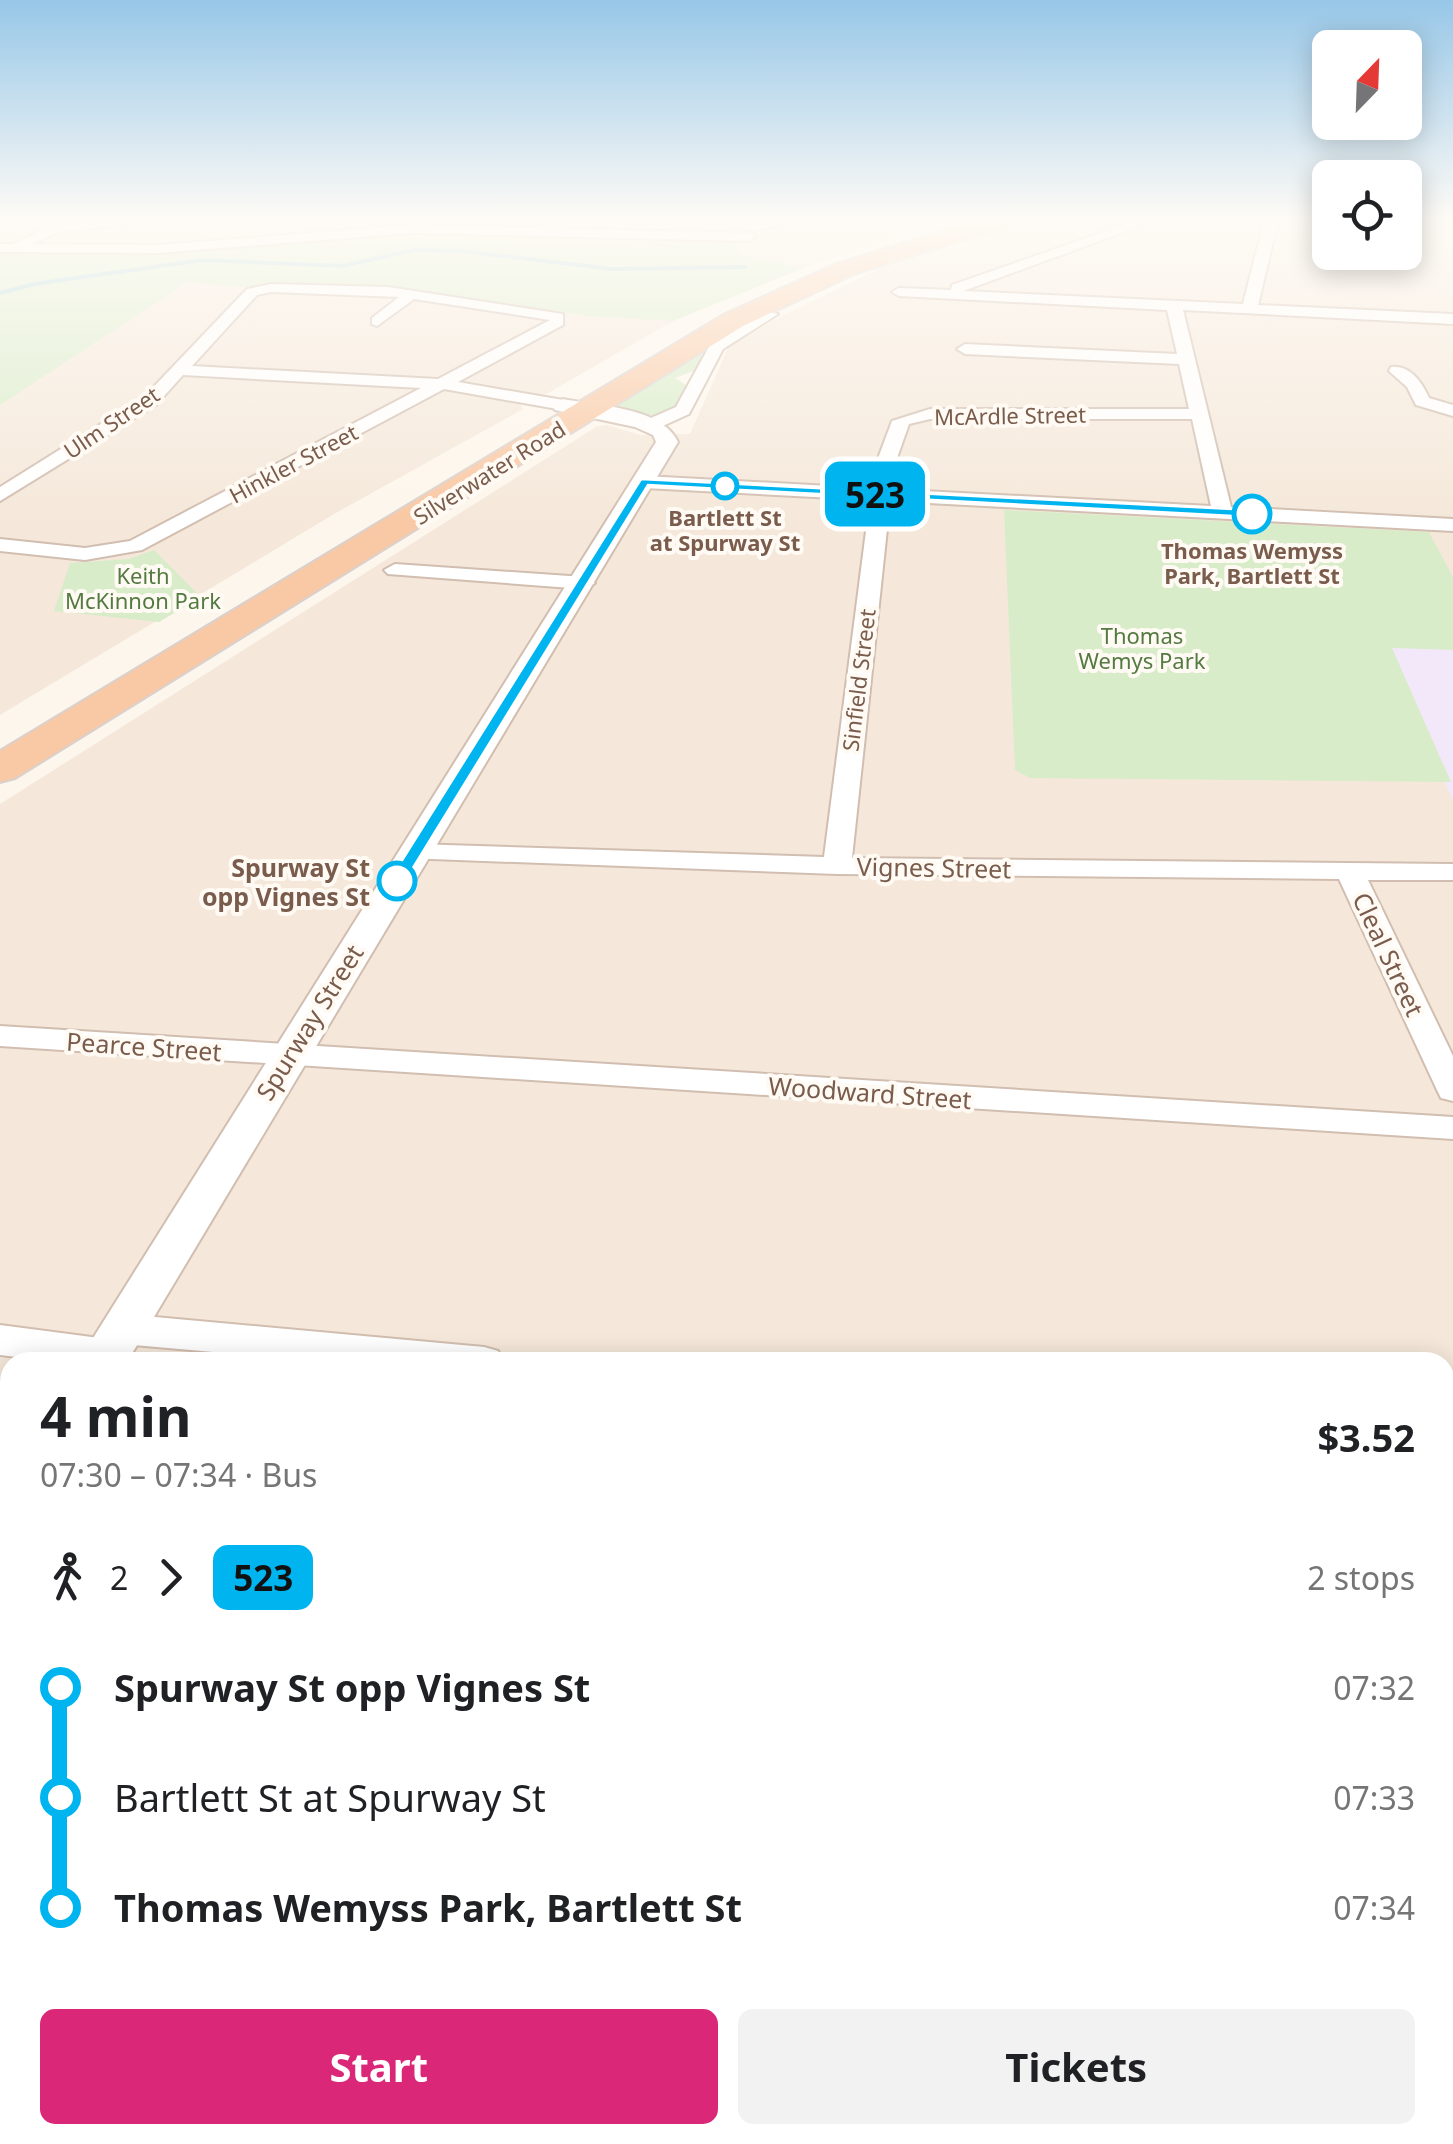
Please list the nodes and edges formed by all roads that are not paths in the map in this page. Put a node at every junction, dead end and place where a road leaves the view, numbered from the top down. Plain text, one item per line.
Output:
1 (225, 321) edge
2 (558, 321) edge
3 (706, 321) edge
4 (732, 321) edge
5 (758, 321) edge
6 (1177, 321) edge
7 (965, 349) dead end
8 (1186, 359) junction
9 (180, 370) junction
10 (1397, 371) dead end
11 (442, 384) junction
12 (576, 407) junction
13 (1433, 407) junction
14 (1453, 411) edge
15 (1198, 414) junction
16 (1410, 415) dead end
17 (650, 425) junction
18 (645, 482) junction
19 (0, 494) edge
20 (878, 494) junction
21 (1222, 512) junction
22 (1453, 525) edge
23 (0, 545) edge
24 (395, 570) dead end
25 (584, 583) junction
26 (0, 749) edge
27 (0, 769) edge
28 (415, 852) junction
29 (837, 866) junction
30 (1350, 872) junction
31 (1453, 872) edge
32 (0, 1036) edge
33 (288, 1056) junction
34 (1453, 1090) edge
35 (1453, 1128) edge
36 (0, 1340) edge
37 (110, 1349) edge
38 (196, 1352) edge

1 - 9 street, Ulm Street
2 - 11 street, Hinkler Street
3 - 12 highway, Silverwater Road
4 - 12 highway, Silverwater Road
5 - 17 street
6 - 8 street
7 - 8 street
8 - 15 street
9 - 11 street
9 - 19 street, Ulm Street
10 - 13 street
11 - 12 street
11 - 23 street, Hinkler Street
12 - 17 street
12 - 26 highway, Silverwater Road
12 - 27 highway, Silverwater Road
13 - 14 street
13 - 16 street
15 - 20 street, McArdle Street
15 - 21 street
17 - 18 street, Spurway Street
18 - 20 street
18 - 25 street, Spurway Street
20 - 21 street
20 - 29 street, Sinfield Street
21 - 22 street
24 - 25 street
25 - 28 street, Spurway Street
28 - 29 street, Vignes Street
28 - 33 street, Spurway Street
29 - 30 street, Vignes Street
30 - 31 street, Vignes Street
30 - 34 street, Cleal Street
32 - 33 street, Pearce Street
33 - 35 street, Woodward Street
33 - 37 street, Spurway Street
36 - 37 street
37 - 38 street

